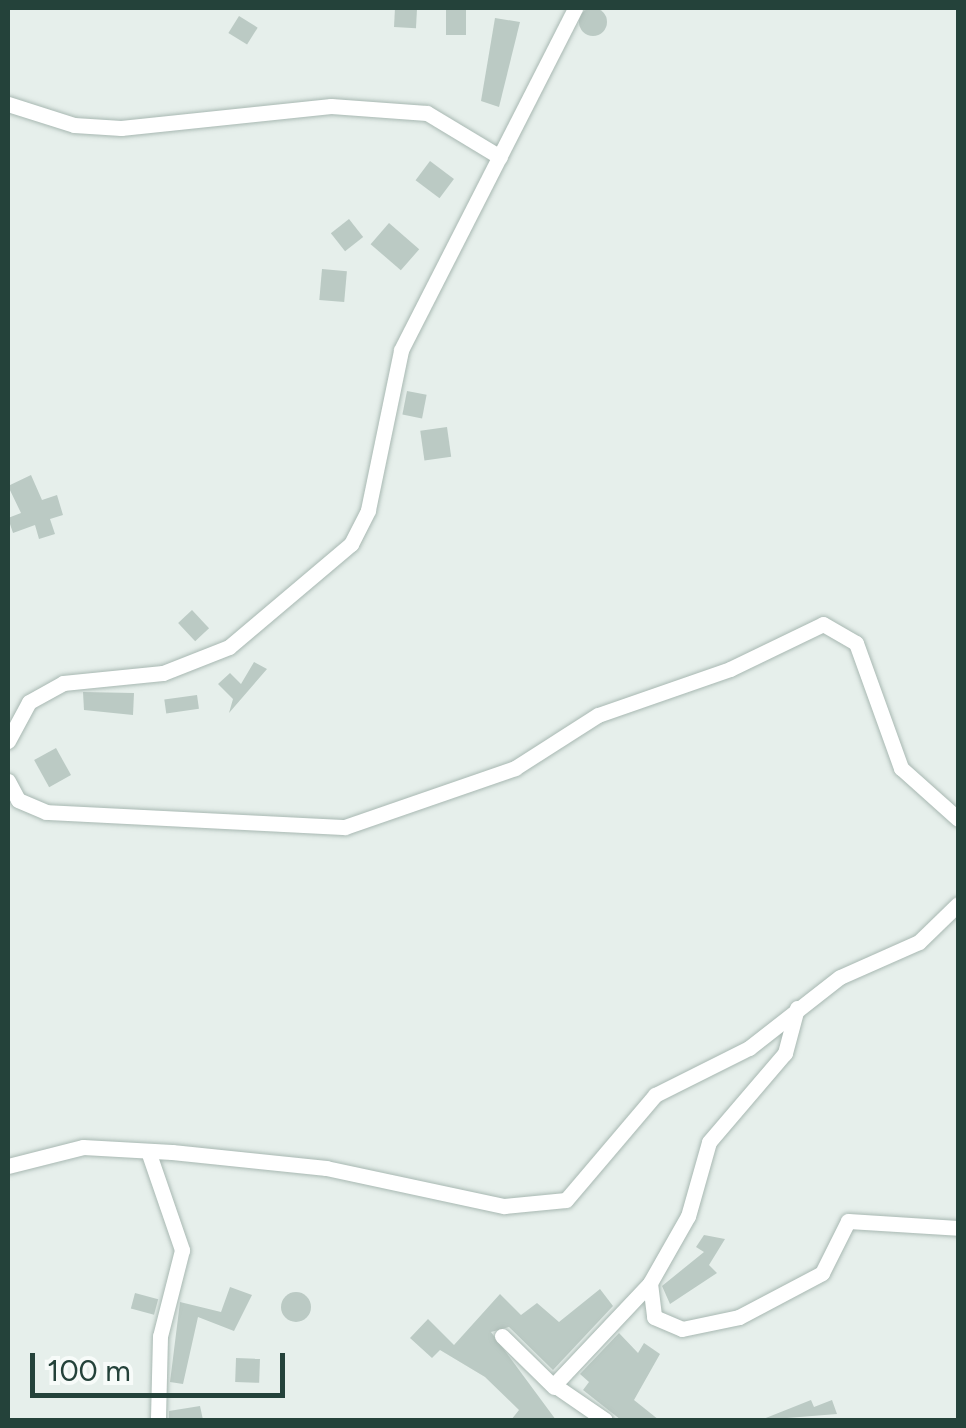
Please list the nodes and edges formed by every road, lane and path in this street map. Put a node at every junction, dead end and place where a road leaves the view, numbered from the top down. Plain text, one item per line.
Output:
1 (575, 8) edge
2 (8, 104) edge
3 (500, 157) junction
4 (8, 738) edge
5 (8, 781) edge
6 (958, 819) edge
7 (958, 904) edge
8 (797, 1008) junction
9 (148, 1151) junction
10 (8, 1166) edge
11 (958, 1228) edge
12 (650, 1283) junction
13 (502, 1336) dead end
14 (554, 1387) junction
15 (158, 1420) edge
16 (605, 1420) edge

1 - 3 street
2 - 3 street
3 - 4 street
5 - 6 street
7 - 8 street
8 - 9 street
8 - 12 street
9 - 10 street
9 - 15 street
11 - 12 street
12 - 14 street
13 - 14 street
14 - 16 street

